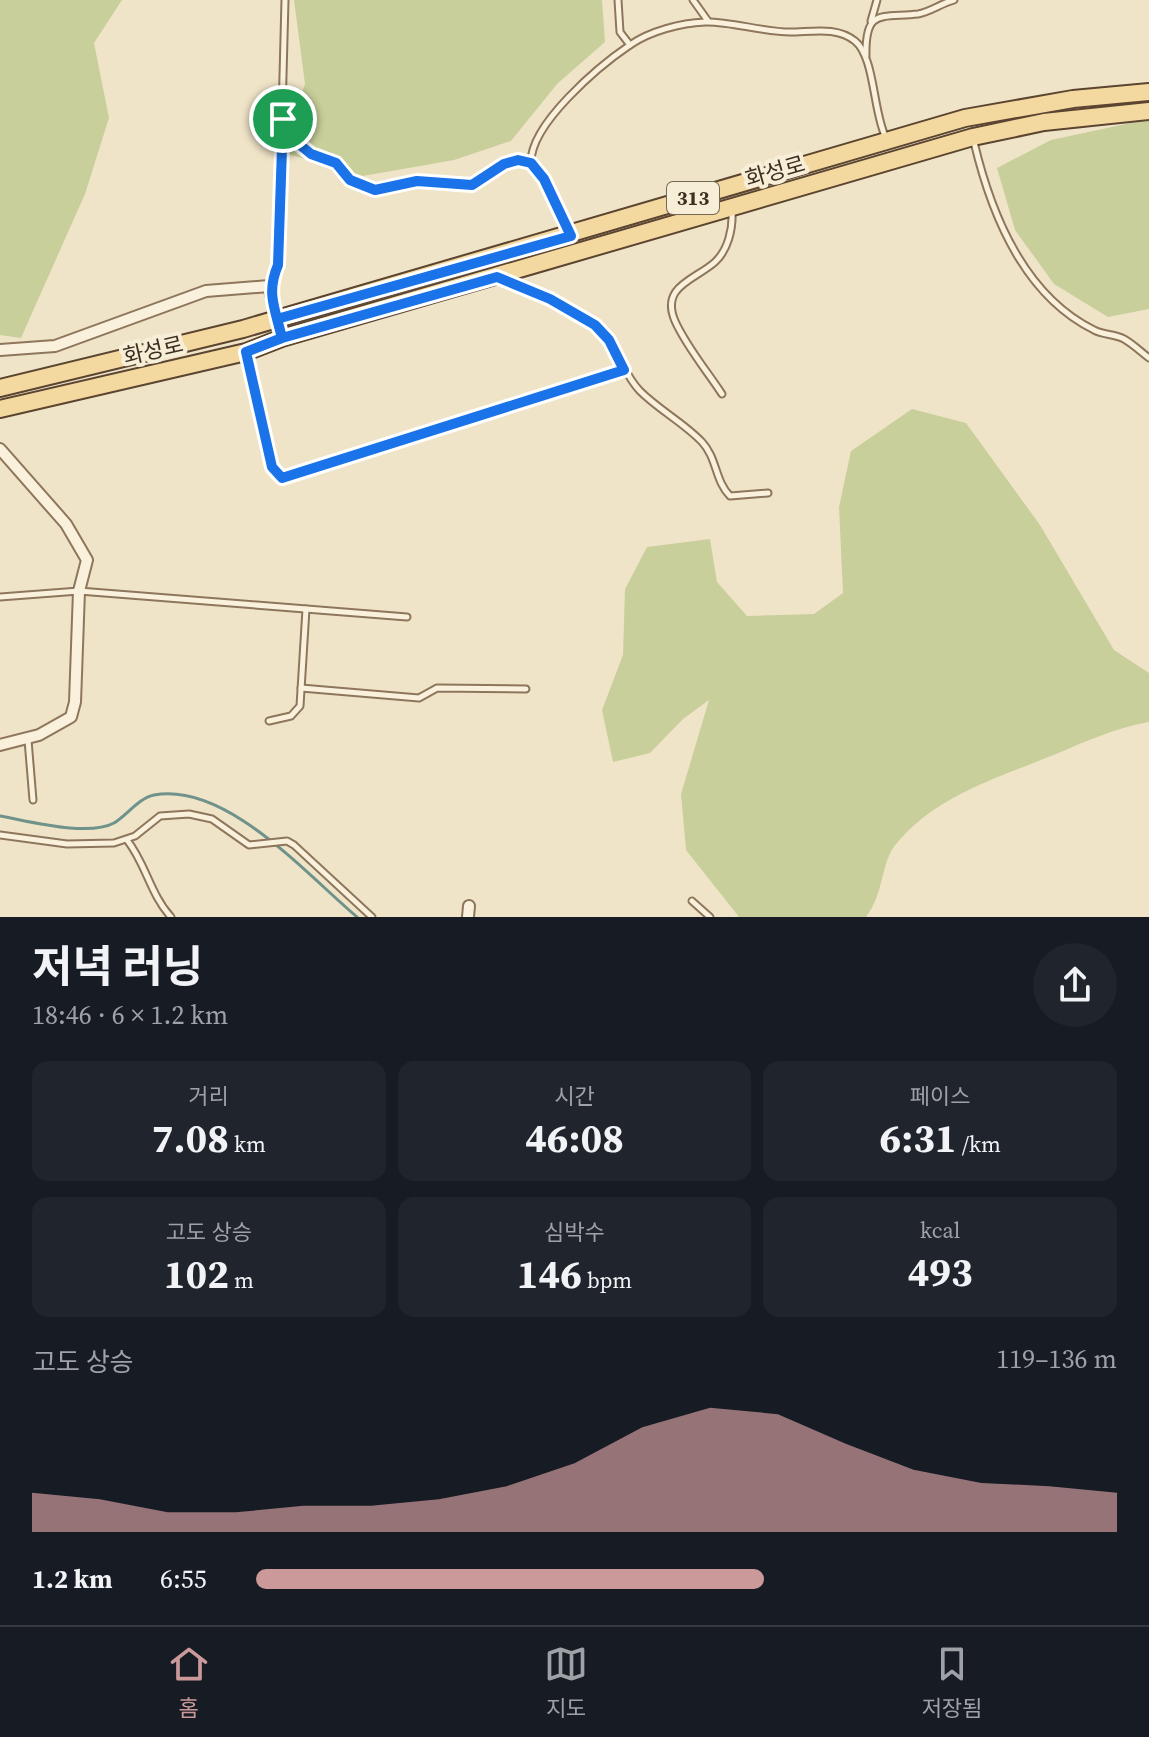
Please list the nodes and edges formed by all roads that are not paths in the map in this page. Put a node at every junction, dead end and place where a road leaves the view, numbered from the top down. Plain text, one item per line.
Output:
1 (285, 0) edge
2 (618, 0) edge
3 (693, 0) edge
4 (877, 0) edge
5 (954, 0) edge
6 (708, 21) junction
7 (870, 22) junction
8 (630, 45) junction
9 (866, 57) junction
10 (1149, 92) edge
11 (283, 108) junction
12 (1149, 111) edge
13 (973, 137) junction
14 (886, 139) junction
15 (531, 163) junction
16 (732, 206) junction
17 (571, 236) junction
18 (497, 277) junction
19 (269, 286) junction
20 (277, 319) junction
21 (282, 338) junction
22 (0, 350) edge
23 (246, 352) junction
24 (1149, 358) edge
25 (624, 370) junction
26 (0, 388) edge
27 (722, 394) dead end
28 (0, 409) edge
29 (0, 449) edge
30 (768, 493) dead end
31 (79, 591) junction
32 (0, 597) edge
33 (306, 609) junction
34 (407, 617) dead end
35 (301, 688) junction
36 (526, 689) dead end
37 (269, 721) dead end
38 (28, 739) junction
39 (0, 745) edge
40 (33, 800) dead end
41 (0, 835) edge
42 (127, 840) junction
43 (692, 901) dead end
44 (171, 917) edge
45 (372, 917) edge
46 (710, 917) edge

1 - 11 lane
2 - 8 lane
3 - 6 lane
4 - 7 lane
5 - 7 lane
6 - 8 lane
6 - 9 lane
7 - 9 lane
8 - 15 lane
9 - 14 lane
10 - 14 main road, 화성로 / 313
11 - 15 lane
11 - 19 lane
12 - 13 main road, 화성로 / 313
13 - 16 main road, 화성로 / 313
13 - 24 lane
14 - 17 main road, 화성로 / 313
15 - 17 lane
16 - 18 main road, 화성로 / 313
16 - 27 lane
17 - 20 main road, 화성로 / 313
18 - 21 main road, 화성로 / 313
18 - 25 lane
19 - 20 street
19 - 22 street
20 - 21 street
20 - 26 main road, 화성로 / 313
21 - 23 main road, 화성로 / 313
23 - 25 lane
23 - 28 main road, 화성로 / 313
25 - 30 lane
29 - 31 street
31 - 32 lane
31 - 33 lane
31 - 38 street
33 - 34 lane
33 - 35 lane
35 - 36 lane
35 - 37 lane
38 - 39 street
38 - 40 lane
41 - 42 lane
42 - 44 lane
42 - 45 lane
43 - 46 lane

